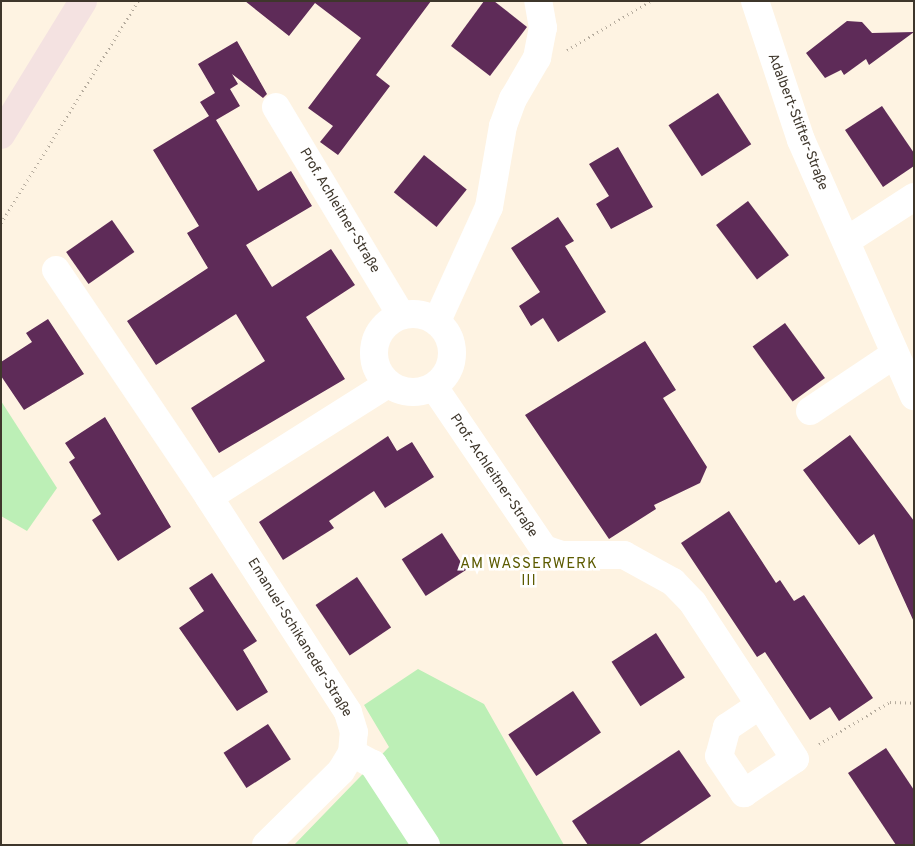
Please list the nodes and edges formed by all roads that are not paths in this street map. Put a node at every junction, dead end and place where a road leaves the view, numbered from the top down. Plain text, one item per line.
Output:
1 (83, 1) edge
2 (538, 1) edge
3 (755, 1) edge
4 (276, 107) dead end
5 (1, 135) edge
6 (914, 197) edge
7 (846, 242) junction
8 (56, 270) dead end
9 (401, 316) junction
10 (436, 321) junction
11 (895, 354) junction
12 (388, 384) junction
13 (434, 387) junction
14 (914, 396) edge
15 (810, 411) dead end
16 (209, 497) junction
17 (760, 705) junction
18 (352, 753) junction
19 (266, 845) edge
20 (426, 845) edge

1 - 5 main road
2 - 10 street
3 - 7 street, Adalbert-Stifter-Straße
4 - 9 street, Prof. Achleitner-Straße
6 - 7 street
7 - 11 street, Adalbert-Stifter-Straße
8 - 16 street, Emanuel-Schikaneder-Straße
9 - 10 street
9 - 12 street
10 - 13 street
11 - 14 street, Adalbert-Stifter-Straße
11 - 15 street
12 - 13 street
12 - 16 street
13 - 17 street, Prof.-Achleitner-Straße
16 - 18 street, Emanuel-Schikaneder-Straße
17 - 17 street, Prof.-Achleitner-Straße
18 - 19 street
18 - 20 street

